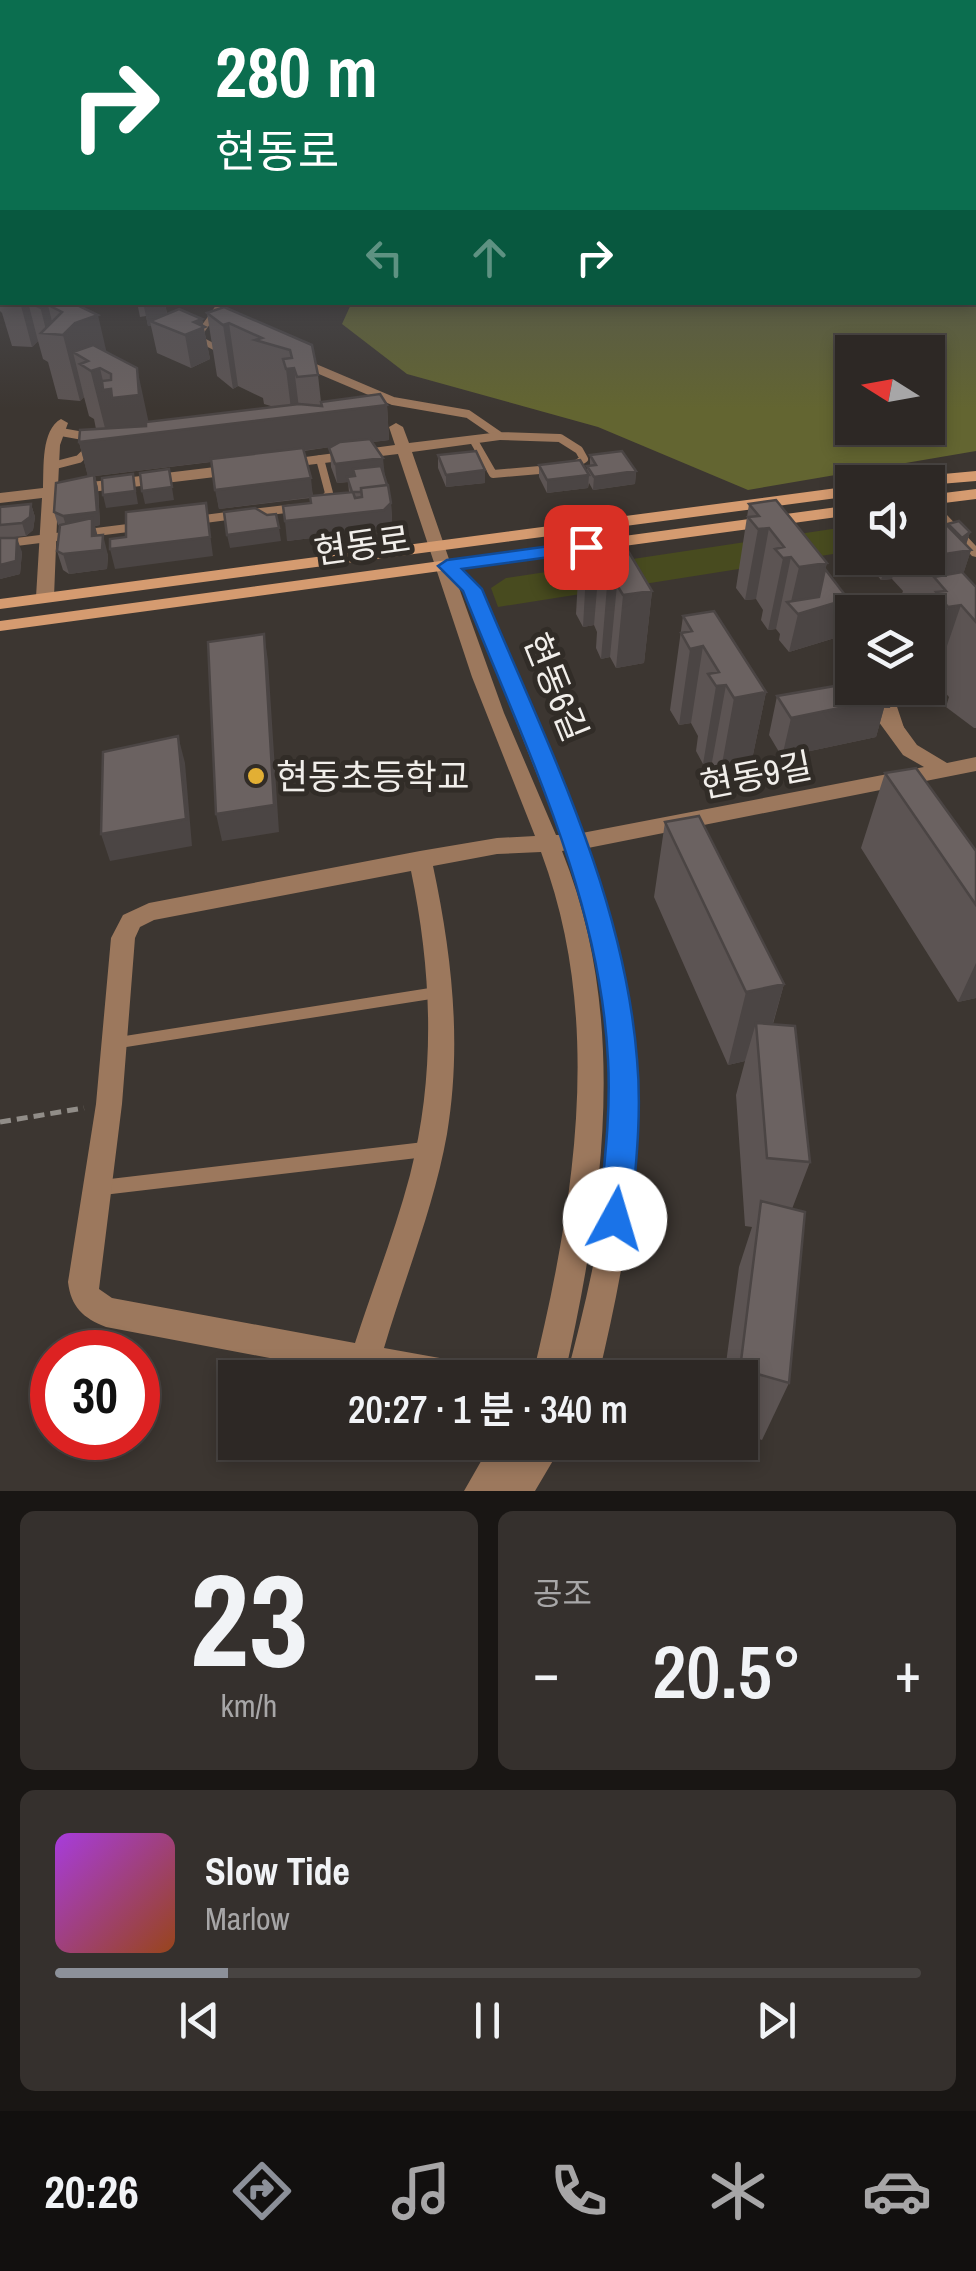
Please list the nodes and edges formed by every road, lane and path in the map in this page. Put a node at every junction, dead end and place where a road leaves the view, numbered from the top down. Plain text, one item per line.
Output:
1 (220, 305) edge
2 (236, 354) edge
3 (301, 363) edge
4 (396, 427) dead end
5 (60, 428) joint
6 (500, 436) junction
7 (474, 440) junction
8 (404, 450) junction
9 (320, 460) junction
10 (52, 466) junction
11 (976, 476) edge
12 (945, 479) edge
13 (51, 492) junction
14 (835, 492) edge
15 (976, 494) edge
16 (0, 498) edge
17 (945, 498) edge
18 (316, 505) edge
19 (298, 507) edge
20 (835, 512) edge
21 (945, 519) edge
22 (188, 521) edge
23 (156, 525) edge
24 (46, 538) junction
25 (0, 544) edge
26 (438, 546) junction
27 (976, 554) edge
28 (447, 566) junction
29 (45, 598) junction
30 (0, 604) edge
31 (0, 626) edge
32 (895, 705) edge
33 (875, 714) edge
34 (902, 739) junction
35 (976, 764) edge
36 (944, 770) junction
37 (561, 842) junction
38 (420, 859) junction
39 (444, 992) junction
40 (115, 1043) junction
41 (109, 1104) junction
42 (0, 1122) edge
43 (430, 1149) junction
44 (97, 1188) junction
45 (366, 1356) junction
46 (383, 1360) edge
47 (552, 1360) edge
48 (586, 1360) edge
49 (500, 1460) edge
50 (536, 1460) edge
51 (481, 1491) edge
52 (515, 1491) edge

1 - 2 lane
3 - 6 lane
4 - 8 street
5 - 10 street
5 - 10 lane
6 - 7 street
6 - 7 lane
7 - 8 street
8 - 9 street
8 - 26 street
9 - 13 street
9 - 18 lane
10 - 13 street
11 - 12 main road
13 - 16 street
13 - 24 street
14 - 26 main road, 현동로
15 - 17 main road
19 - 22 lane
20 - 28 main road, 현동로
21 - 27 street
23 - 24 lane
24 - 25 lane
24 - 29 street
26 - 28 street
26 - 29 main road, 현동로
28 - 31 main road, 현동로
28 - 37 street, 현동6길
28 - 37 street, 현동6길
29 - 30 main road, 현동로
32 - 34 lane
33 - 34 street
34 - 36 street
35 - 36 street, 현동9길
36 - 37 street, 현동9길
37 - 38 street, 현동9길
37 - 47 street, 현동6길
37 - 48 street, 현동6길
38 - 39 street
38 - 40 street, 현동9길
39 - 40 lane
39 - 43 street
40 - 41 street, 현동9길
41 - 42 path
41 - 44 street, 현동9길
43 - 44 lane
43 - 45 street
44 - 45 street, 현동9길
45 - 46 street
49 - 51 street
50 - 52 street

